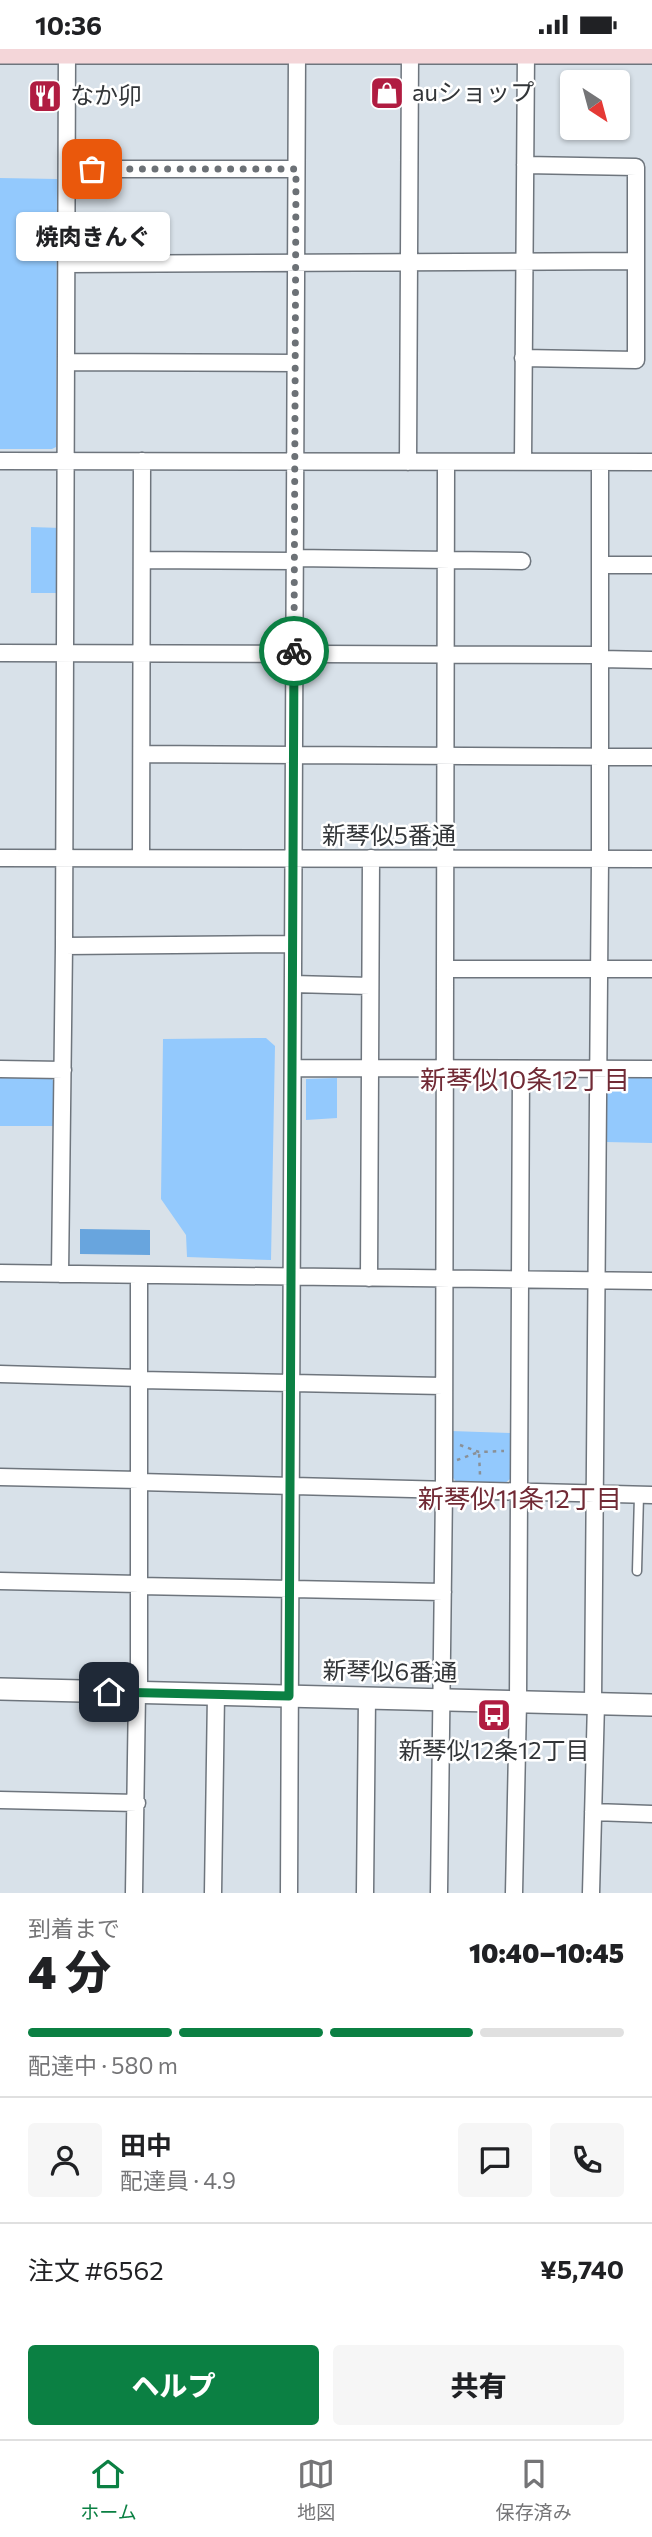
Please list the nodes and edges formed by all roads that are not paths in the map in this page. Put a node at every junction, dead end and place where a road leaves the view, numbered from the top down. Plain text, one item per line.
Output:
1 (67, 50) edge
2 (479, 50) edge
3 (586, 50) edge
4 (622, 50) edge
5 (526, 51) junction
6 (0, 52) edge
7 (297, 52) junction
8 (410, 52) junction
9 (652, 52) edge
10 (525, 165) junction
11 (67, 169) junction
12 (296, 169) junction
13 (523, 261) junction
14 (635, 261) junction
15 (409, 262) junction
16 (295, 263) junction
17 (67, 264) junction
18 (523, 358) junction
19 (66, 362) junction
20 (295, 363) junction
21 (0, 461) edge
22 (66, 461) junction
23 (142, 461) junction
24 (295, 462) junction
25 (408, 462) junction
26 (446, 462) junction
27 (523, 462) junction
28 (600, 462) junction
29 (652, 462) edge
30 (142, 560) junction
31 (294, 560) junction
32 (446, 561) junction
33 (522, 561) dead end
34 (600, 565) junction
35 (652, 565) edge
36 (65, 652) junction
37 (0, 653) edge
38 (141, 654) junction
39 (294, 654) junction
40 (446, 654) junction
41 (600, 657) junction
42 (652, 660) edge
43 (142, 754) junction
44 (446, 754) junction
45 (294, 755) junction
46 (599, 757) junction
47 (652, 757) edge
48 (0, 858) edge
49 (64, 858) junction
50 (141, 858) junction
51 (294, 858) junction
52 (371, 858) junction
53 (446, 858) junction
54 (600, 859) junction
55 (652, 859) edge
56 (293, 944) junction
57 (64, 946) junction
58 (446, 969) junction
59 (598, 969) junction
60 (652, 969) edge
61 (293, 984) junction
62 (370, 986) junction
63 (292, 1068) junction
64 (445, 1068) junction
65 (0, 1069) edge
66 (369, 1069) junction
67 (652, 1069) edge
68 (63, 1070) junction
69 (521, 1070) junction
70 (597, 1070) junction
71 (0, 1273) edge
72 (60, 1274) junction
73 (139, 1275) junction
74 (291, 1277) junction
75 (369, 1278) junction
76 (444, 1279) junction
77 (520, 1280) junction
78 (596, 1280) junction
79 (652, 1281) edge
80 (0, 1374) edge
81 (140, 1379) junction
82 (291, 1383) junction
83 (443, 1386) junction
84 (0, 1478) edge
85 (139, 1481) junction
86 (290, 1487) junction
87 (444, 1490) junction
88 (518, 1492) junction
89 (594, 1494) junction
90 (646, 1495) edge
91 (637, 1571) dead end
92 (0, 1581) edge
93 (139, 1585) junction
94 (290, 1590) junction
95 (443, 1592) junction
96 (0, 1689) edge
97 (138, 1692) junction
98 (216, 1694) junction
99 (289, 1696) junction
100 (367, 1698) junction
101 (442, 1700) junction
102 (518, 1702) junction
103 (595, 1703) junction
104 (652, 1705) edge
105 (0, 1800) edge
106 (137, 1803) junction
107 (593, 1812) junction
108 (652, 1814) edge
109 (134, 1893) edge
110 (213, 1893) edge
111 (289, 1893) edge
112 (365, 1893) edge
113 (439, 1893) edge
114 (514, 1893) edge
115 (591, 1893) edge

1 - 6 main road
1 - 7 main road
1 - 11 street
2 - 5 main road
2 - 8 main road
3 - 4 main road
3 - 5 main road
4 - 9 main road
5 - 10 street
7 - 8 main road
7 - 12 street
8 - 15 street
10 - 13 street
10 - 14 street
11 - 12 street
11 - 17 street
12 - 16 street
13 - 14 street
13 - 15 street
13 - 18 street
14 - 18 street
15 - 16 street
15 - 25 street
16 - 17 street
16 - 20 street
17 - 19 street
18 - 27 street
19 - 20 street
19 - 22 street
20 - 24 street
21 - 22 street
22 - 23 street
22 - 36 street
23 - 24 street
23 - 30 street
24 - 25 street
24 - 31 street
25 - 26 street
26 - 27 street
26 - 32 street
27 - 28 street
28 - 29 street
28 - 34 street
30 - 31 street
30 - 38 street
31 - 32 street
31 - 39 street
32 - 33 street
32 - 40 street
34 - 35 street
34 - 41 street
36 - 37 street
36 - 38 street
36 - 49 street
38 - 39 street
38 - 43 street
39 - 40 street
39 - 45 street
40 - 41 street
40 - 44 street
41 - 42 street
41 - 46 street
43 - 45 street
43 - 50 street
44 - 45 street
44 - 46 street
44 - 53 street
45 - 51 street
46 - 47 street
46 - 54 street
48 - 49 street, 新琴似5番通
49 - 50 street, 新琴似5番通
49 - 57 street
50 - 51 street, 新琴似5番通
51 - 52 street, 新琴似5番通
51 - 56 street
52 - 53 street, 新琴似5番通
52 - 62 street
53 - 54 street, 新琴似5番通
53 - 58 street
54 - 55 street, 新琴似5番通
54 - 59 street
56 - 57 street
56 - 61 street
57 - 68 street
58 - 59 street
58 - 64 street
59 - 60 street
59 - 70 street
61 - 62 street
61 - 63 street
62 - 66 street
63 - 66 street
63 - 74 street
64 - 66 street
64 - 69 street
64 - 76 street
65 - 68 street
66 - 75 street
67 - 70 street
68 - 72 street
69 - 70 street
69 - 77 street
70 - 78 street
71 - 72 street
72 - 73 street
73 - 74 street
73 - 81 street
74 - 75 street
74 - 82 street
75 - 76 street
76 - 77 street
76 - 83 street
77 - 78 street
77 - 88 street
78 - 79 street
78 - 89 street
80 - 81 street
81 - 82 street
81 - 85 street
82 - 83 street
82 - 86 street
83 - 87 street
84 - 85 street
85 - 86 street
85 - 93 street
86 - 87 street
86 - 94 street
87 - 88 street
87 - 95 street
88 - 89 street
88 - 102 street
89 - 90 street
89 - 103 street
90 - 91 lane
92 - 93 street
93 - 94 street
93 - 97 street
94 - 95 street
94 - 99 street
95 - 101 street
96 - 97 street, 新琴似6番通
97 - 98 street, 新琴似6番通
97 - 106 street
98 - 99 street, 新琴似6番通
98 - 110 street
99 - 100 street, 新琴似6番通
99 - 111 street
100 - 101 street, 新琴似6番通
100 - 112 street
101 - 102 street, 新琴似6番通
101 - 113 street
102 - 103 street, 新琴似6番通
102 - 114 street
103 - 104 street, 新琴似6番通
103 - 107 street
105 - 106 street
106 - 109 street
107 - 108 street
107 - 115 street

